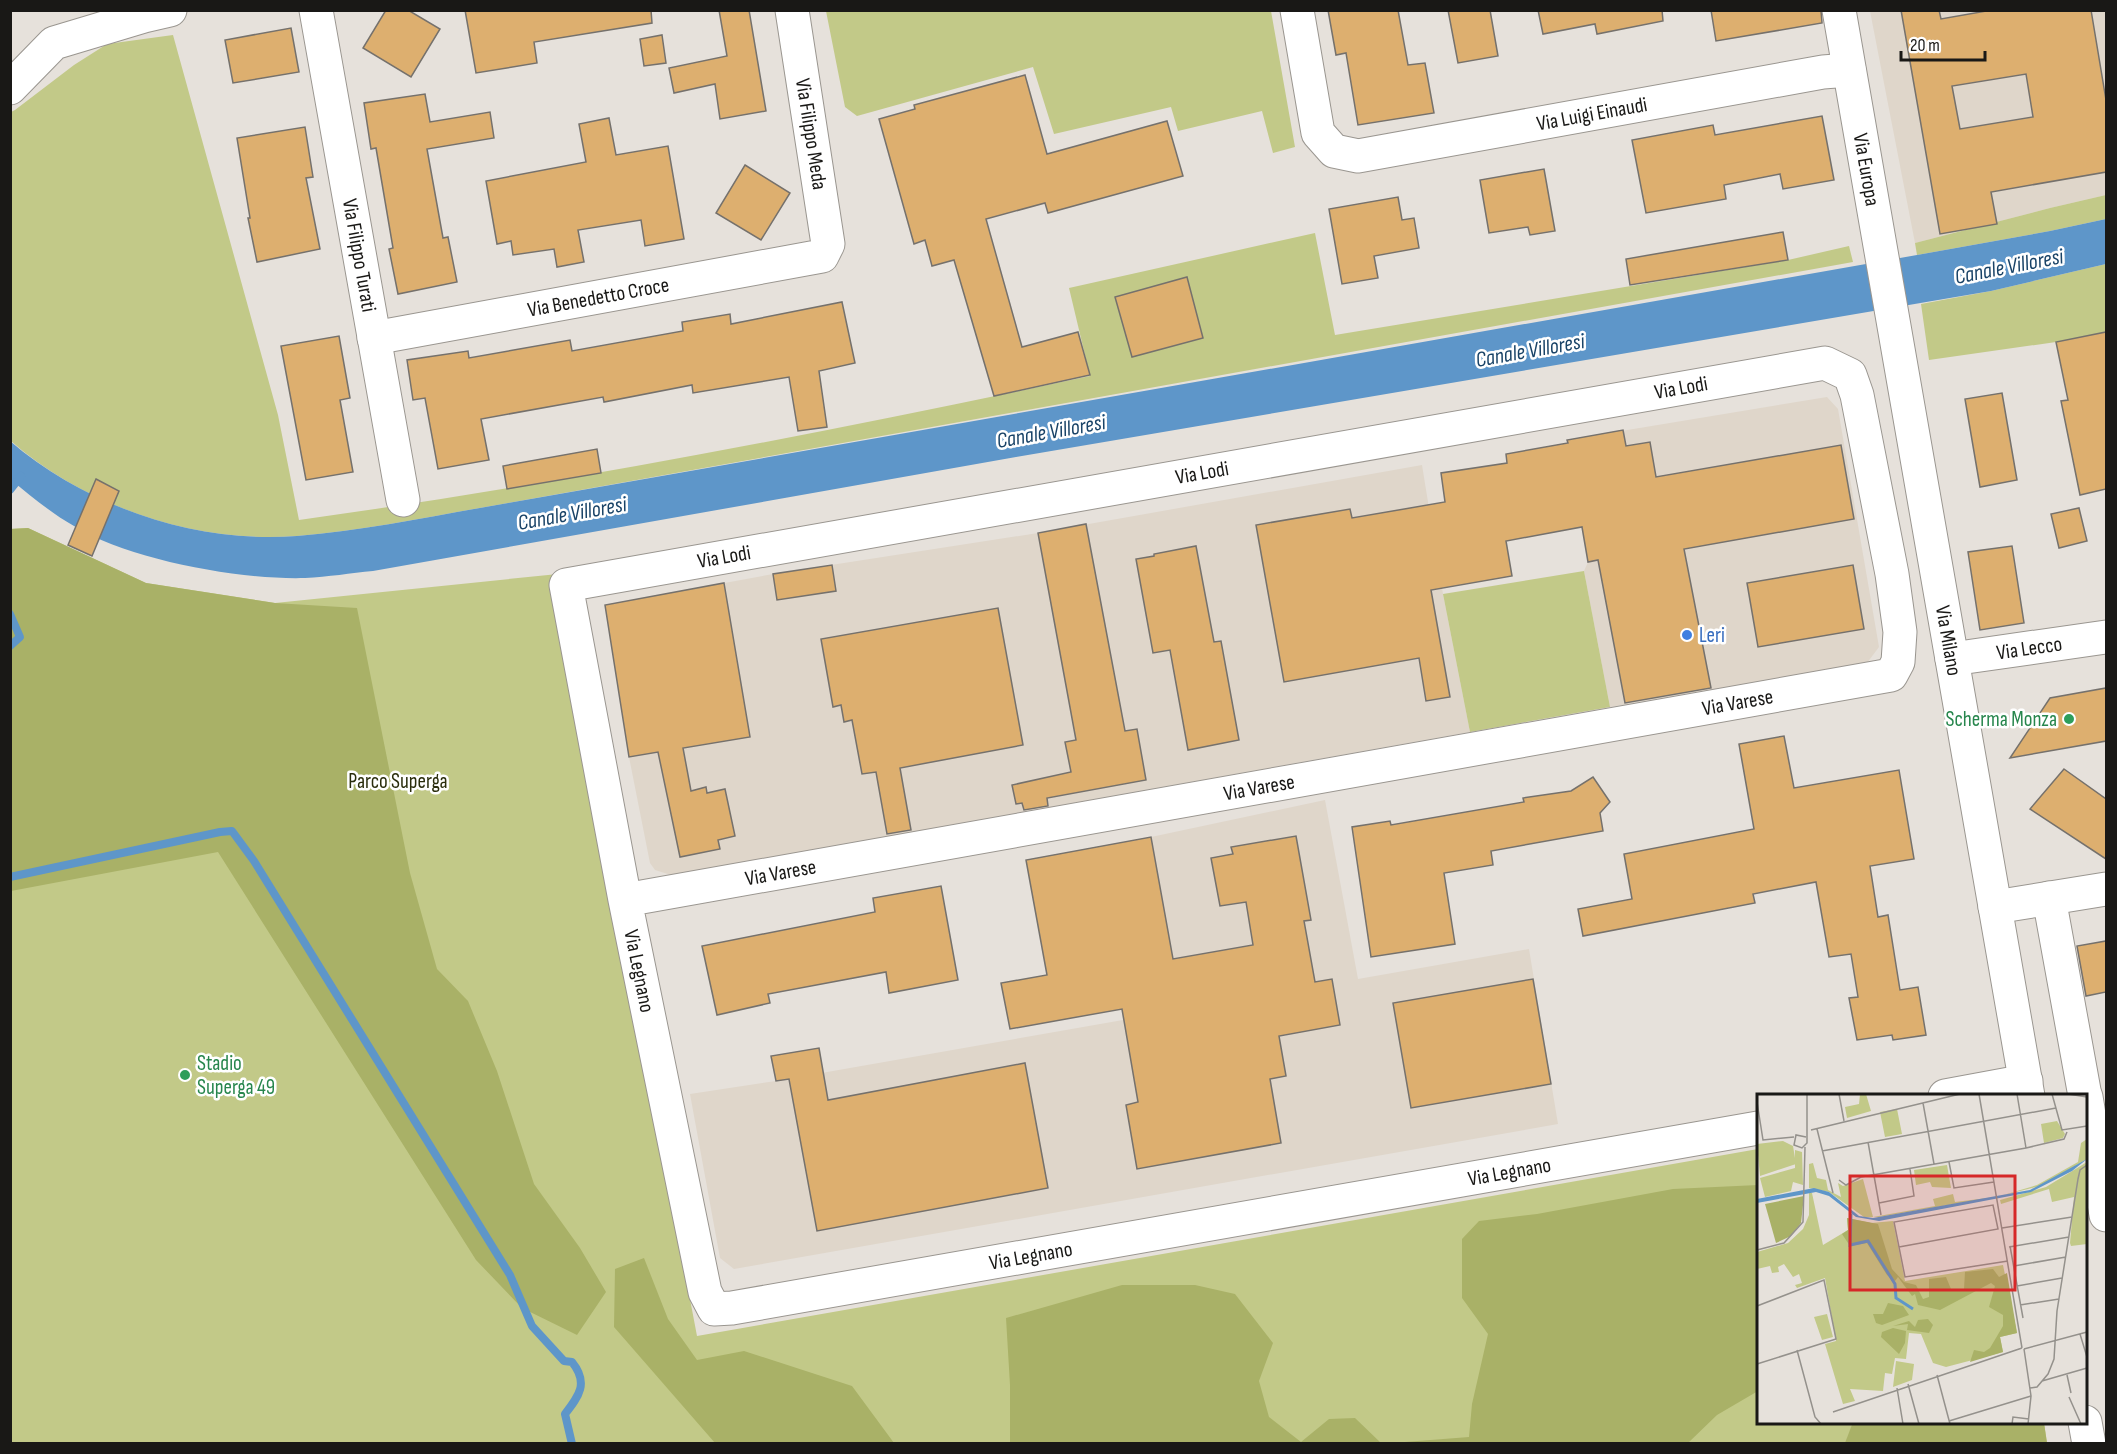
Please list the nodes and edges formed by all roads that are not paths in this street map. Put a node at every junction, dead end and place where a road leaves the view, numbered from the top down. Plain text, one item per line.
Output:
1 (170, 10) edge
2 (316, 10) edge
3 (792, 10) edge
4 (1297, 10) edge
5 (1839, 10) edge
6 (1850, 70) junction
7 (10, 88) edge
8 (822, 256) joint
9 (1895, 326) joint
10 (374, 338) junction
11 (403, 500) dead end
12 (2106, 637) edge
13 (1952, 659) junction
14 (1891, 675) joint
15 (2106, 889) edge
16 (2049, 898) junction
17 (625, 900) junction
18 (1995, 907) junction
19 (2027, 1088) edge
20 (1957, 1094) edge
21 (2085, 1094) edge
22 (2087, 1103) edge
23 (1757, 1128) edge
24 (2101, 1153) edge
25 (2106, 1215) edge
26 (2085, 1424) edge
27 (2089, 1443) edge

1 - 7 street
2 - 10 street, Via Filippo Turati
3 - 8 street, Via Filippo Meda
4 - 6 street, Via Luigi Einaudi
5 - 6 street, Via Europa
6 - 9 street, Via Europa
8 - 10 street, Via Benedetto Croce
9 - 13 street, Via Milano
10 - 11 street, Via Filippo Turati
12 - 13 street, Via Lecco
13 - 18 street, Via Milano
14 - 17 street, Via Varese
14 - 17 street, Via Lodi
15 - 16 street
16 - 18 street
16 - 21 street
17 - 23 street, Via Legnano
18 - 19 street, Via Milano
19 - 20 street
22 - 24 street
24 - 25 street
26 - 27 street

